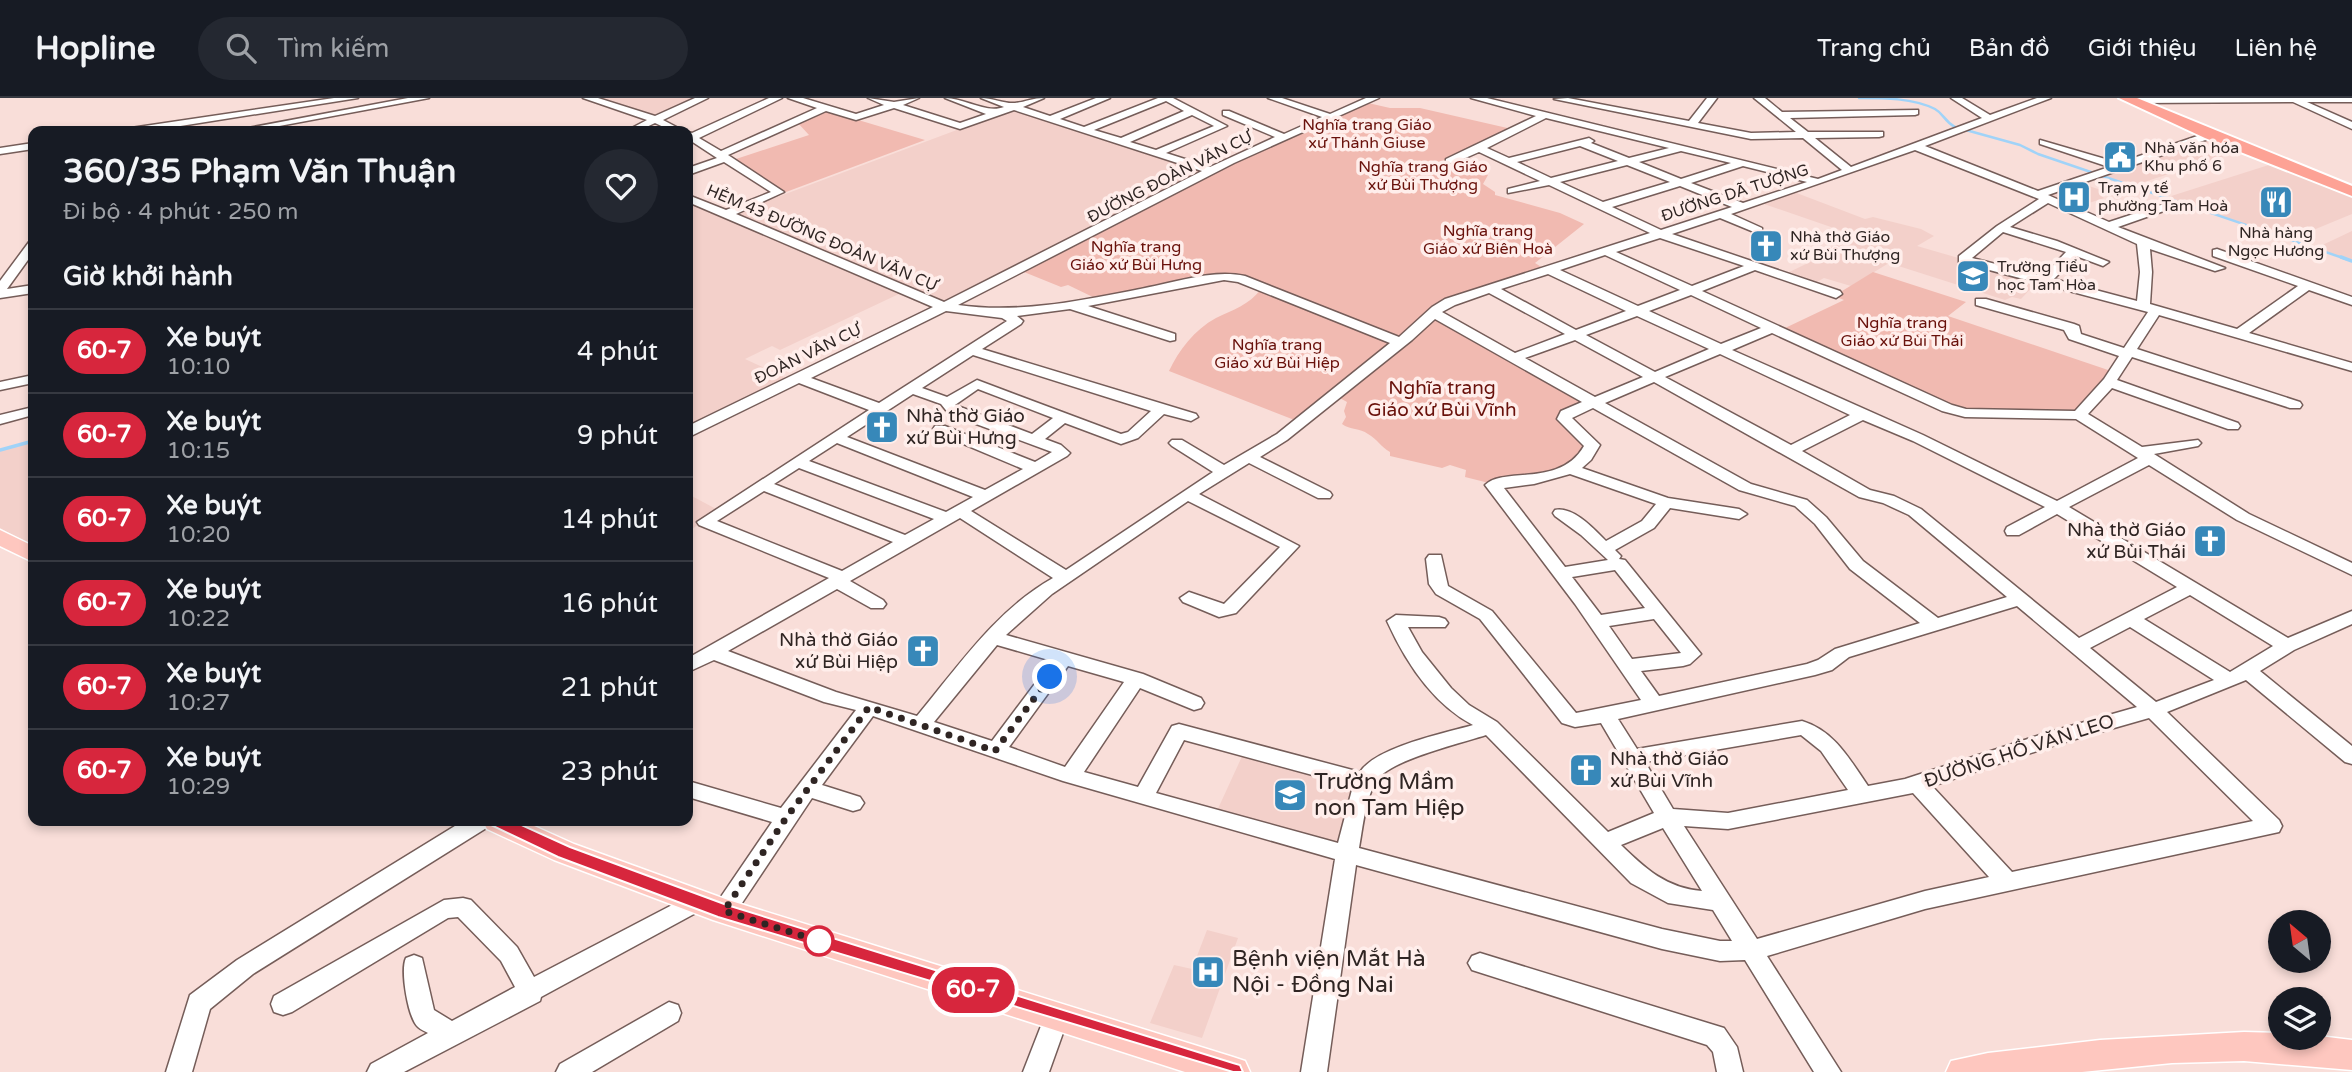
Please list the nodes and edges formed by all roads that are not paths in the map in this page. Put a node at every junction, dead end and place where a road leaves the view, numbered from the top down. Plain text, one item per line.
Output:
1 (354, 98) edge
2 (363, 98) edge
3 (424, 98) edge
4 (588, 98) edge
5 (703, 98) edge
6 (777, 98) edge
7 (793, 98) edge
8 (873, 98) edge
9 (914, 98) edge
10 (950, 98) edge
11 (977, 98) edge
12 (986, 98) edge
13 (1039, 98) edge
14 (1105, 98) edge
15 (1166, 98) edge
16 (1374, 98) edge
17 (1476, 98) edge
18 (1560, 98) edge
19 (1712, 98) edge
20 (1759, 98) edge
21 (1956, 98) edge
22 (2045, 98) edge
23 (2292, 98) edge
24 (1279, 99) edge
25 (2134, 99) edge
26 (2352, 99) edge
27 (964, 103) junction
28 (894, 105) junction
29 (1014, 107) junction
30 (374, 108) junction
31 (825, 108) junction
32 (1639, 109) junction
33 (1190, 112) junction
34 (1915, 112) dead end
35 (252, 113) junction
36 (1226, 113) dead end
37 (996, 114) junction
38 (1541, 114) junction
39 (1854, 114) junction
40 (1781, 115) junction
41 (1331, 117) junction
42 (1989, 118) junction
43 (212, 119) junction
44 (654, 119) junction
45 (1049, 119) junction
46 (2339, 120) junction
47 (2352, 120) edge
48 (1693, 123) junction
49 (182, 126) edge
50 (211, 126) edge
51 (250, 126) edge
52 (268, 126) edge
53 (641, 126) edge
54 (669, 126) edge
55 (1222, 126) junction
56 (2352, 126) edge
57 (1084, 130) junction
58 (1234, 130) dead end
59 (1618, 133) junction
60 (1879, 134) junction
61 (693, 135) edge
62 (1806, 135) junction
63 (2210, 135) junction
64 (693, 138) edge
65 (1285, 138) junction
66 (1121, 142) junction
67 (2044, 142) dead end
68 (1581, 143) junction
69 (28, 147) edge
70 (1479, 148) junction
71 (1680, 149) junction
72 (1912, 149) junction
73 (0, 151) edge
74 (1157, 153) junction
75 (723, 157) junction
76 (1450, 161) dead end
77 (1509, 161) junction
78 (1629, 163) junction
79 (1742, 163) junction
80 (2121, 167) junction
81 (693, 170) edge
82 (1211, 171) junction
83 (1850, 171) junction
84 (1553, 182) junction
85 (1819, 182) junction
86 (1681, 183) junction
87 (2352, 186) edge
88 (1512, 191) dead end
89 (2352, 191) edge
90 (2043, 197) junction
91 (693, 203) edge
92 (2174, 204) dead end
93 (1603, 206) junction
94 (1743, 207) junction
95 (1720, 214) junction
96 (725, 215) junction
97 (2106, 227) junction
98 (2001, 228) junction
99 (1758, 230) dead end
100 (1661, 234) junction
101 (2143, 242) junction
102 (1605, 251) junction
103 (2074, 251) junction
104 (28, 252) edge
105 (2217, 253) dead end
106 (2103, 262) dead end
107 (1753, 267) junction
108 (2219, 268) dead end
109 (1547, 269) junction
110 (2045, 281) junction
111 (2306, 285) junction
112 (1489, 288) junction
113 (28, 289) edge
114 (1691, 289) junction
115 (0, 292) edge
116 (1836, 293) dead end
117 (2352, 301) edge
118 (1981, 303) dead end
119 (1071, 305) junction
120 (944, 307) junction
121 (2149, 308) junction
122 (1638, 310) junction
123 (1434, 313) junction
124 (1005, 314) junction
125 (1774, 327) junction
126 (2240, 333) junction
127 (1576, 334) junction
128 (1170, 337) dead end
129 (1400, 342) junction
130 (971, 350) junction
131 (1720, 350) junction
132 (2128, 352) junction
133 (2352, 352) edge
134 (1514, 358) junction
135 (2346, 365) edge
136 (1654, 377) junction
137 (799, 378) junction
138 (28, 380) edge
139 (2109, 383) junction
140 (0, 386) edge
141 (912, 389) junction
142 (948, 402) junction
143 (1592, 403) junction
144 (2295, 405) dead end
145 (878, 408) junction
146 (1161, 409) junction
147 (28, 412) edge
148 (963, 414) junction
149 (1862, 415) junction
150 (2079, 415) junction
151 (1191, 417) dead end
152 (1064, 418) junction
153 (0, 420) edge
154 (2233, 426) dead end
155 (693, 430) edge
156 (835, 437) junction
157 (1034, 440) junction
158 (1177, 443) dead end
159 (2193, 443) dead end
160 (1791, 450) junction
161 (2146, 455) junction
162 (1247, 456) junction
163 (797, 462) junction
164 (1038, 468) junction
165 (1569, 469) junction
166 (1223, 471) junction
167 (762, 485) junction
168 (1187, 494) junction
169 (1324, 495) dead end
170 (988, 497) junction
171 (1665, 502) junction
172 (2057, 507) junction
173 (1561, 513) dead end
174 (1739, 514) dead end
175 (955, 515) junction
176 (2013, 531) dead end
177 (907, 542) junction
178 (4, 543) edge
179 (1605, 548) junction
180 (28, 553) edge
181 (1435, 559) dead end
182 (1619, 564) junction
183 (2352, 570) edge
184 (1560, 573) junction
185 (1066, 578) junction
186 (840, 580) junction
187 (2190, 588) junction
188 (1189, 598) dead end
189 (2021, 599) junction
190 (877, 604) dead end
191 (1659, 612) junction
192 (2352, 617) edge
193 (2132, 619) junction
194 (1596, 622) junction
195 (1439, 624) dead end
196 (1935, 625) junction
197 (995, 638) junction
198 (2079, 646) junction
199 (2287, 646) junction
200 (712, 652) junction
201 (1063, 659) junction
202 (693, 663) edge
203 (1627, 666) junction
204 (2239, 675) junction
205 (1136, 680) junction
206 (1194, 703) dead end
207 (1654, 704) junction
208 (869, 707) junction
209 (2153, 709) junction
210 (1606, 715) junction
211 (920, 726) junction
212 (1490, 727) junction
213 (995, 751) junction
214 (1632, 757) junction
215 (2352, 757) edge
216 (1070, 776) junction
217 (1364, 780) junction
218 (1917, 784) junction
219 (808, 789) junction
220 (693, 790) edge
221 (1862, 794) junction
222 (1143, 798) junction
223 (853, 803) dead end
224 (1667, 817) junction
225 (786, 818) junction
226 (472, 826) edge
227 (509, 826) edge
228 (1606, 842) junction
229 (1347, 853) junction
230 (2006, 881) junction
231 (1721, 901) junction
232 (711, 906) junction
233 (1752, 950) junction
234 (1480, 963) dead end
235 (414, 965) dead end
236 (531, 993) junction
237 (283, 1004) dead end
238 (669, 1013) dead end
239 (1057, 1016) junction
240 (452, 1034) junction
241 (2352, 1055) edge
242 (2113, 1063) edge
243 (179, 1072) edge
244 (380, 1072) edge
245 (569, 1072) edge
246 (1036, 1072) edge
247 (1233, 1072) edge
248 (1314, 1072) edge
249 (1730, 1072) edge
250 (1828, 1072) edge
251 (1968, 1072) edge

1 - 35 street
2 - 30 street
3 - 30 street
4 - 44 street
5 - 44 street
6 - 61 street
7 - 31 street
8 - 28 street
9 - 28 street
10 - 27 street
11 - 27 street
12 - 29 street
13 - 29 street
14 - 45 street
15 - 33 street
15 - 57 street
16 - 41 street, ĐƯỜNG ĐOÀN VĂN CỰ
17 - 38 street
18 - 32 street
18 - 38 street
19 - 48 street
20 - 40 street
21 - 42 street
22 - 42 street, ĐƯỜNG DÃ TƯỢNG
23 - 25 street
23 - 26 street
23 - 46 street
24 - 41 street
25 - 63 highway
25 - 87 highway
27 - 37 street
28 - 31 street
28 - 37 street
29 - 37 street
29 - 45 street
30 - 52 street
31 - 75 street
32 - 48 street
32 - 59 street
33 - 55 street
33 - 66 street
34 - 39 street
35 - 43 street
35 - 51 street
36 - 65 street
38 - 59 street
38 - 70 street
39 - 40 street
39 - 60 street
40 - 62 street
41 - 65 street, ĐƯỜNG ĐOÀN VĂN CỰ
42 - 72 street, ĐƯỜNG DÃ TƯỢNG
43 - 49 street
43 - 50 street
44 - 53 street
44 - 54 street
45 - 57 street
46 - 47 street
46 - 56 street
48 - 62 street
55 - 58 street
55 - 74 street
57 - 66 street
59 - 68 street
59 - 71 street
60 - 62 street
60 - 72 street
62 - 83 street
63 - 80 street
63 - 89 highway
64 - 75 street
65 - 82 street, ĐƯỜNG ĐOÀN VĂN CỰ
66 - 74 street
67 - 80 street
68 - 77 street
68 - 78 street
69 - 73 street
70 - 76 street
70 - 77 street
71 - 78 street
71 - 79 street
72 - 83 street, ĐƯỜNG DÃ TƯỢNG
72 - 90 street
74 - 82 street
75 - 81 street
75 - 96 street
77 - 84 street
78 - 84 street
78 - 86 street
79 - 85 street
79 - 86 street
80 - 90 street
82 - 120 street, ĐƯỜNG ĐOÀN VĂN CỰ
83 - 85 street, ĐƯỜNG DÃ TƯỢNG
84 - 88 street
84 - 93 street
85 - 94 street, ĐƯỜNG DÃ TƯỢNG
86 - 93 street
86 - 94 street
90 - 97 street
90 - 98 street
91 - 96 street, HẺM 43 ĐƯỜNG ĐOÀN VĂN CỰ
92 - 97 street
93 - 100 street
94 - 95 street, ĐƯỜNG DÃ TƯỢNG
95 - 99 street
95 - 100 street, ĐƯỜNG DÃ TƯỢNG
96 - 120 street, HẺM 43 ĐƯỜNG ĐOÀN VĂN CỰ
97 - 101 street
98 - 103 street
98 - 110 street
100 - 102 street, ĐƯỜNG DÃ TƯỢNG
100 - 107 street
101 - 108 street
101 - 121 street
102 - 109 street, ĐƯỜNG DÃ TƯỢNG
102 - 114 street
103 - 106 street
103 - 110 street
104 - 115 street
105 - 111 street
107 - 114 street
107 - 116 street
109 - 112 street, ĐƯỜNG DÃ TƯỢNG
109 - 122 street
110 - 121 street
111 - 117 street
111 - 126 street
112 - 123 street, ĐƯỜNG DÃ TƯỢNG
112 - 127 street
113 - 115 street
114 - 122 street
114 - 125 street
118 - 132 street
119 - 124 street, HẺM 43 ĐƯỜNG ĐOÀN VĂN CỰ
119 - 128 street
119 - 129 street, HẺM 43 ĐƯỜNG ĐOÀN VĂN CỰ
120 - 124 street, HẺM 43 ĐƯỜNG ĐOÀN VĂN CỰ
120 - 137 street, ĐOÀN VĂN CỰ
121 - 126 street
121 - 132 street
122 - 127 street
122 - 131 street
123 - 129 street, ĐƯỜNG DÃ TƯỢNG
123 - 134 street
124 - 130 street
125 - 131 street
125 - 150 street
126 - 135 street
127 - 134 street
127 - 136 street
129 - 162 street, ĐƯỜNG DÃ TƯỢNG
130 - 141 street
130 - 146 street
131 - 136 street
131 - 149 street
132 - 139 street
132 - 144 street
133 - 135 street
134 - 143 street
136 - 143 street
136 - 160 street
137 - 145 street
137 - 155 street, ĐOÀN VĂN CỰ
138 - 140 street
139 - 150 street
139 - 154 street
141 - 142 street
141 - 145 street
142 - 148 street
142 - 152 street
143 - 165 street
143 - 196 street
145 - 156 street
146 - 151 street
146 - 152 street
147 - 153 street
148 - 157 street
148 - 164 street
149 - 160 street
149 - 172 street
150 - 161 street
152 - 157 street
156 - 163 street
156 - 170 street
157 - 164 street
158 - 166 street
159 - 161 street
160 - 189 street
161 - 172 street
161 - 183 street
162 - 166 street, ĐƯỜNG DÃ TƯỢNG
162 - 169 street
163 - 167 street
163 - 175 street
164 - 170 street
165 - 171 street
165 - 184 street
166 - 168 street, ĐƯỜNG DÃ TƯỢNG
167 - 177 street
167 - 186 street
168 - 185 street, ĐƯỜNG DÃ TƯỢNG
168 - 188 street
170 - 175 street
171 - 174 street
171 - 179 street
172 - 176 street
172 - 187 street
173 - 179 street
175 - 177 street
175 - 185 street
177 - 186 street
178 - 180 main road
179 - 182 street
181 - 210 street
182 - 184 street
182 - 191 street
184 - 194 street
185 - 197 street, ĐƯỜNG DÃ TƯỢNG
186 - 190 street
186 - 200 street
187 - 193 street
187 - 199 street
189 - 196 street
189 - 198 street
191 - 194 street
191 - 203 street
192 - 199 street, ĐƯỜNG HỒ VĂN LEO
193 - 198 street
193 - 204 street
194 - 203 street
195 - 212 street
196 - 207 street
197 - 201 street
197 - 211 street, ĐƯỜNG DÃ TƯỢNG
198 - 209 street
199 - 204 street, ĐƯỜNG HỒ VĂN LEO
200 - 202 street
200 - 208 street
201 - 205 street
201 - 213 street
203 - 207 street
204 - 209 street, ĐƯỜNG HỒ VĂN LEO
204 - 215 street
205 - 206 street
205 - 216 street
207 - 210 street
208 - 211 street
208 - 219 street
209 - 218 street, ĐƯỜNG HỒ VĂN LEO
209 - 230 street
210 - 214 street
211 - 213 street
212 - 217 street
212 - 228 street
213 - 216 street
214 - 221 street
214 - 224 street
216 - 222 street
217 - 222 street
217 - 229 street
218 - 221 street, ĐƯỜNG HỒ VĂN LEO
218 - 230 street
219 - 223 street
219 - 225 street
220 - 225 street
221 - 224 street, ĐƯỜNG HỒ VĂN LEO
222 - 229 street
224 - 228 street
224 - 231 street
225 - 232 street
226 - 243 street
227 - 232 main road
228 - 231 street
229 - 233 street
229 - 248 street
230 - 233 street
231 - 233 street
232 - 236 street
232 - 239 main road
233 - 250 street
234 - 249 street
235 - 240 street
236 - 237 street
236 - 240 street
238 - 245 street
239 - 246 street
239 - 247 main road
240 - 244 street
241 - 242 main road
242 - 251 main road

